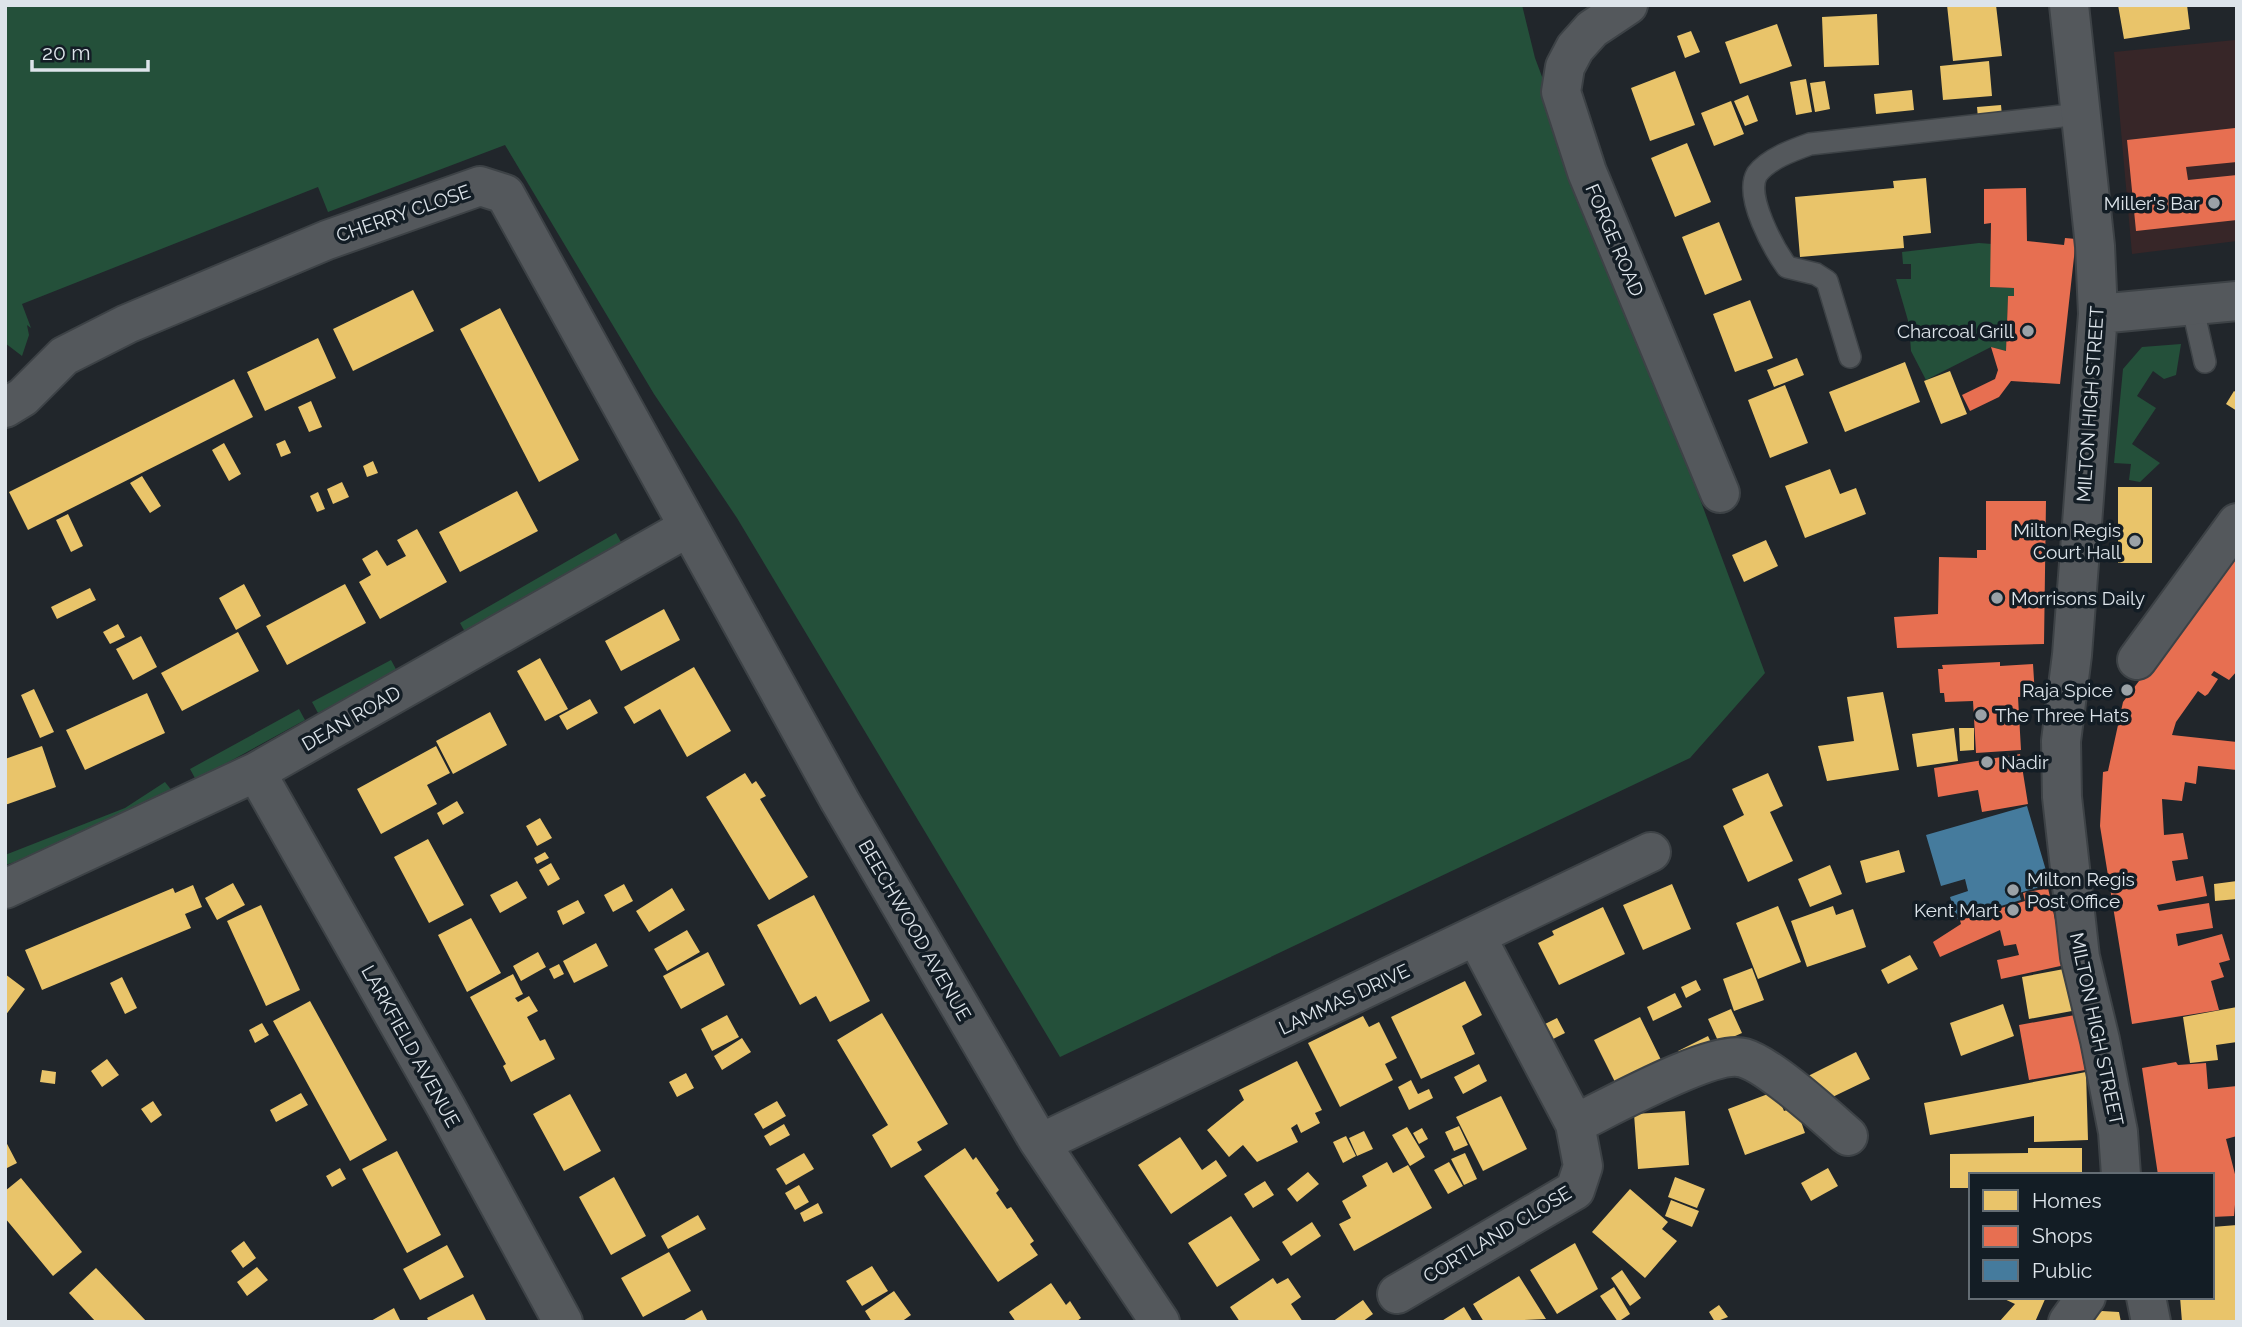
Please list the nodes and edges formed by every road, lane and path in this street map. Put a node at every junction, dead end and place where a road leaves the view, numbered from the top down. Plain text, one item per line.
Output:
1 (1628, 5) edge
2 (2069, 5) edge
3 (2080, 114) junction
4 (2237, 301) edge
5 (2192, 305) junction
6 (2098, 314) junction
7 (1850, 357) dead end
8 (2205, 362) dead end
9 (5, 408) edge
10 (1720, 493) dead end
11 (2237, 523) edge
12 (687, 528) junction
13 (2137, 660) dead end
14 (256, 772) junction
15 (1651, 852) dead end
16 (5, 889) edge
17 (1476, 936) junction
18 (1574, 1124) junction
19 (1848, 1136) dead end
20 (1038, 1140) junction
21 (2121, 1173) edge
22 (1397, 1294) dead end
23 (2085, 1299) edge
24 (2146, 1299) edge
25 (563, 1322) edge
26 (1160, 1322) edge
27 (2068, 1322) edge
28 (2151, 1322) edge

1 - 10 street, FORGE ROAD
2 - 3 street, MILTON HIGH STREET
3 - 6 street, MILTON HIGH STREET
3 - 7 lane
4 - 5 street
5 - 6 street
5 - 8 lane
6 - 21 street, MILTON HIGH STREET
9 - 12 street, CHERRY CLOSE
11 - 13 street
12 - 14 street, DEAN ROAD
12 - 20 street, BEECHWOOD AVENUE
14 - 16 street, DEAN ROAD
14 - 25 street, LARKFIELD AVENUE
15 - 17 street, LAMMAS DRIVE
17 - 18 street, CORTLAND CLOSE
17 - 20 street, LAMMAS DRIVE
18 - 19 street
18 - 22 street, CORTLAND CLOSE
20 - 26 street, BEECHWOOD AVENUE
23 - 27 street
24 - 28 street

